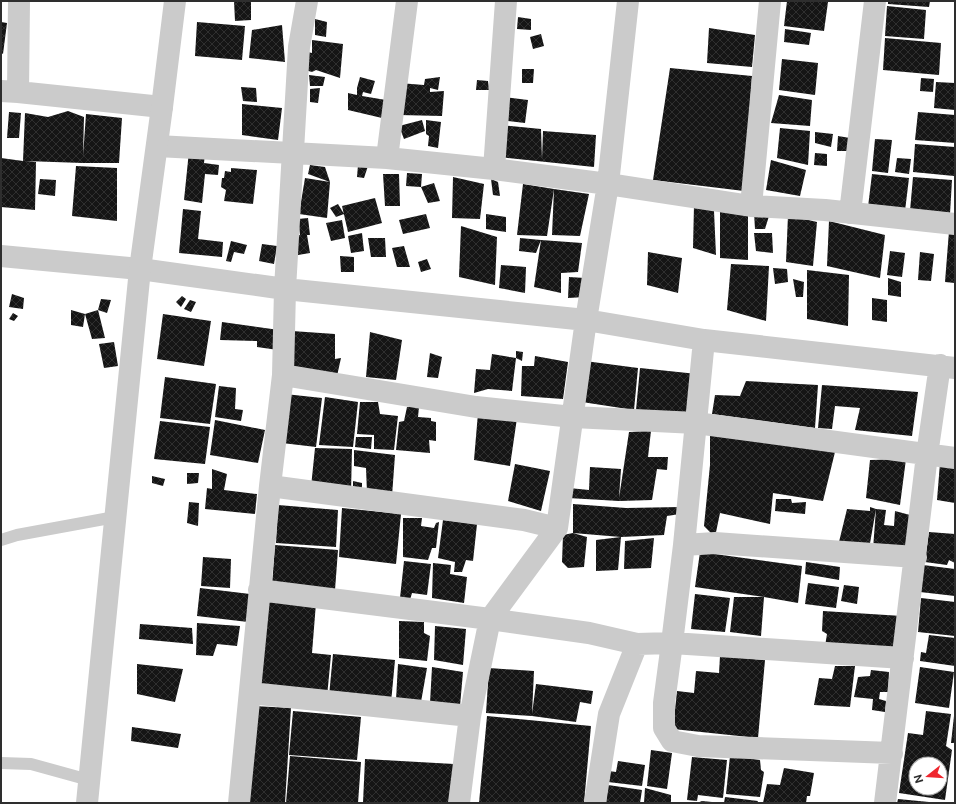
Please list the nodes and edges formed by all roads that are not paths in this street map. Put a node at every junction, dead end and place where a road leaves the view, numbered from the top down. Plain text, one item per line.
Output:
1 (19, 1) edge
2 (175, 1) edge
3 (307, 1) edge
4 (407, 1) edge
5 (506, 1) edge
6 (628, 1) edge
7 (770, 1) edge
8 (875, 1) edge
9 (9, 91) edge
10 (162, 107) junction
11 (157, 146) junction
12 (293, 153) junction
13 (387, 158) junction
14 (494, 169) junction
15 (608, 184) junction
16 (751, 206) junction
17 (850, 212) junction
18 (955, 224) edge
19 (1, 256) edge
20 (140, 269) junction
21 (285, 289) junction
22 (586, 320) junction
23 (704, 340) junction
24 (948, 366) edge
25 (282, 375) junction
26 (573, 417) junction
27 (696, 423) junction
28 (927, 455) junction
29 (955, 458) edge
30 (270, 486) junction
31 (115, 517) junction
32 (557, 528) junction
33 (1, 540) edge
34 (684, 545) junction
35 (916, 557) junction
36 (259, 590) junction
37 (490, 619) junction
38 (672, 643) junction
39 (637, 644) junction
40 (903, 658) junction
41 (250, 693) junction
42 (470, 716) junction
43 (892, 753) junction
44 (1, 763) edge
45 (89, 780) junction
46 (87, 803) edge
47 (239, 803) edge
48 (459, 803) edge
49 (595, 803) edge
50 (885, 803) edge

1 - 9 street
2 - 10 street
3 - 12 street
4 - 13 street
5 - 14 street
6 - 15 street
7 - 16 street
8 - 17 street
9 - 10 street
10 - 11 street
11 - 12 street
11 - 20 street
12 - 13 street
12 - 21 street
13 - 14 street
14 - 15 street
15 - 16 street
15 - 22 street
16 - 17 street
17 - 18 street
19 - 20 street
20 - 21 street
20 - 31 street
21 - 22 street
21 - 25 street
22 - 23 street
22 - 26 street
23 - 24 street
23 - 27 street
24 - 28 street
25 - 26 street
25 - 30 street
26 - 27 street
26 - 32 street
27 - 28 street
27 - 34 street
28 - 29 street
28 - 35 street
30 - 32 street
30 - 36 street
31 - 33 lane
31 - 45 street
32 - 37 street
34 - 35 street
34 - 38 street
35 - 40 street
36 - 37 street
36 - 41 street
37 - 39 street
37 - 42 street
38 - 39 street
38 - 40 street
38 - 43 street
39 - 49 street
40 - 43 street
41 - 42 street
41 - 47 street
42 - 48 street
43 - 50 street
44 - 45 lane
45 - 46 street

